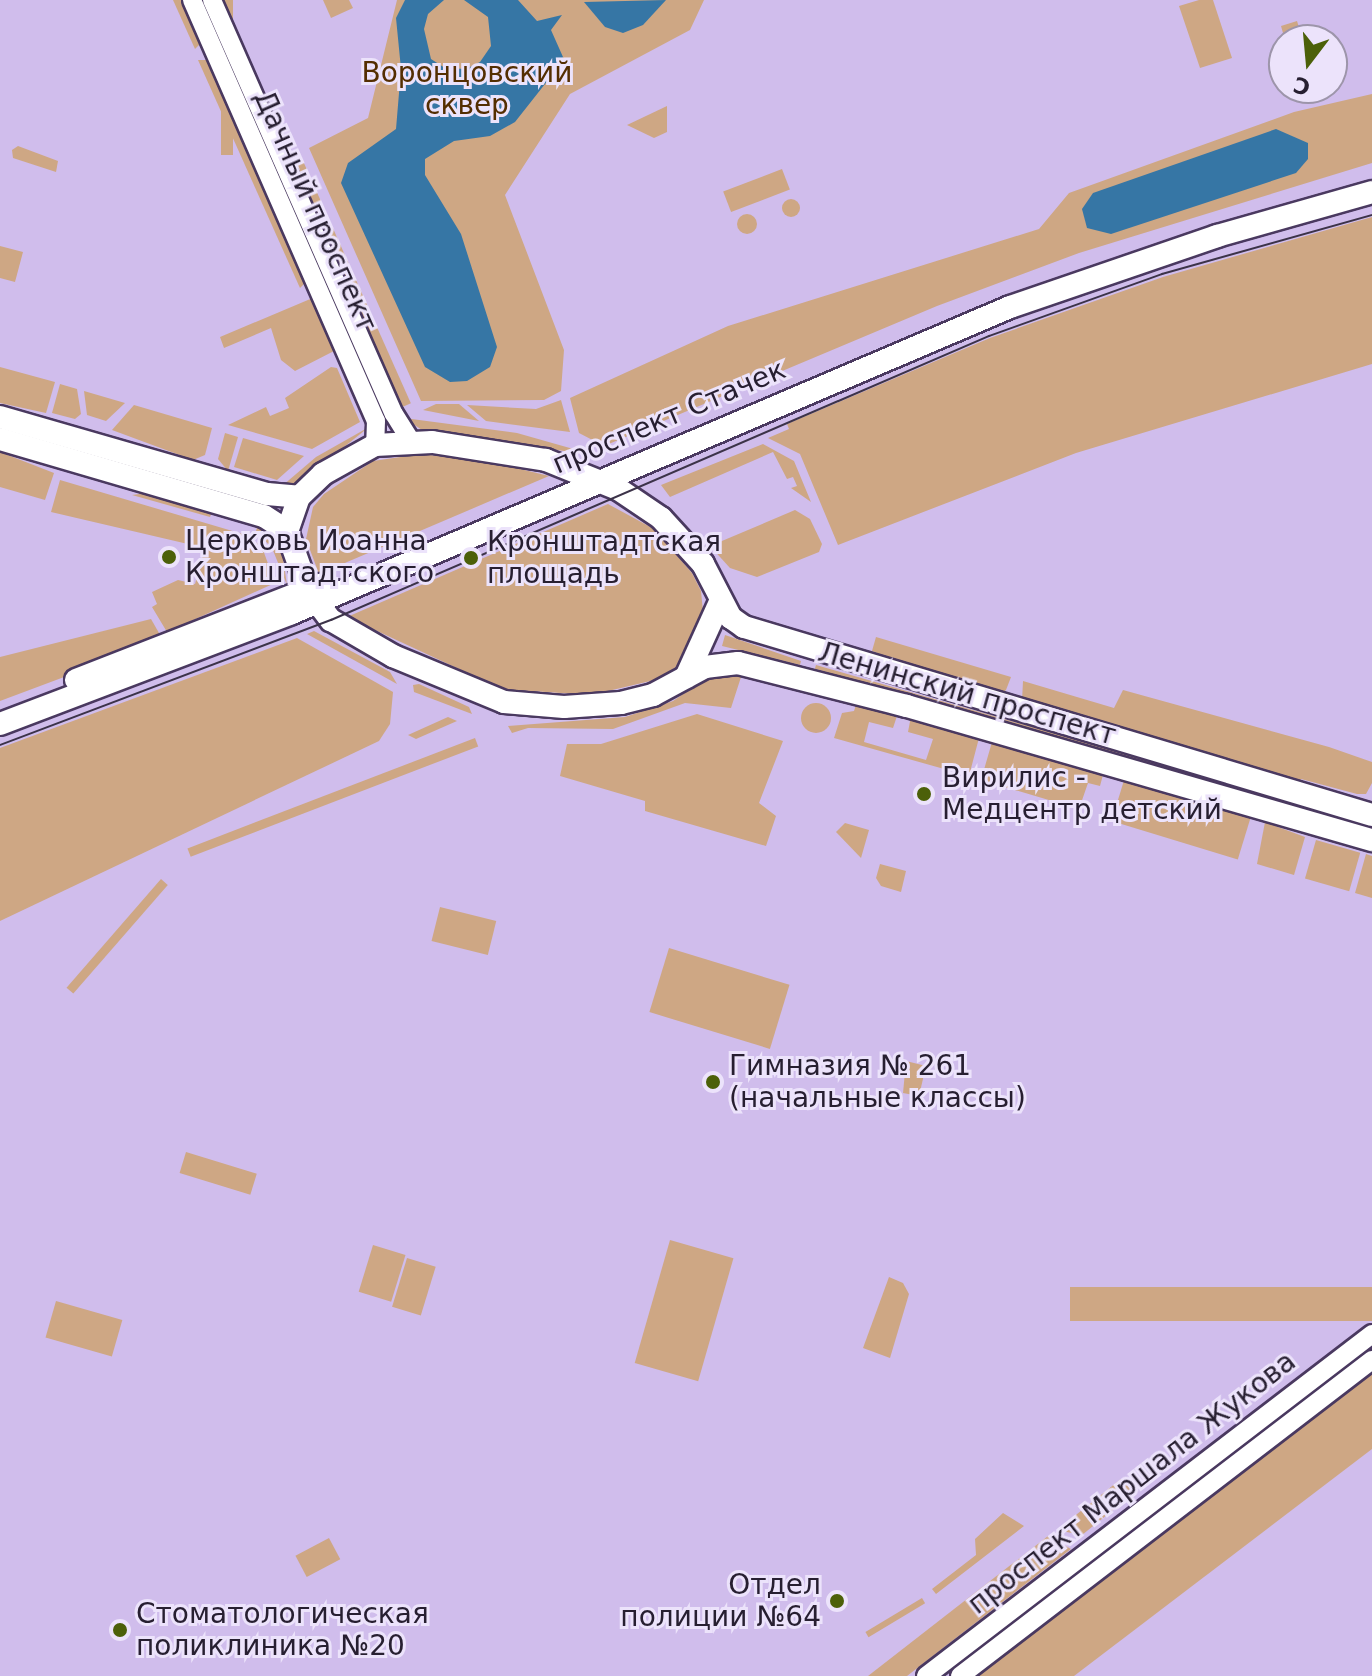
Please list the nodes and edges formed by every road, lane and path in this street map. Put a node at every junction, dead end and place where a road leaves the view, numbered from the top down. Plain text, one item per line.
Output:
1 (192, 0) edge
2 (212, 0) edge
3 (1372, 177) edge
4 (1372, 192) edge
5 (0, 417) edge
6 (0, 439) edge
7 (411, 441) junction
8 (375, 445) junction
9 (590, 476) junction
10 (299, 497) junction
11 (287, 531) junction
12 (311, 596) junction
13 (720, 602) junction
14 (686, 678) junction
15 (0, 708) edge
16 (0, 724) edge
17 (1372, 815) edge
18 (1372, 840) edge
19 (1372, 1334) edge
20 (1372, 1360) edge
21 (926, 1676) edge
22 (960, 1676) edge

1 - 8 main road, Дачный проспект
2 - 7 main road, Дачный проспект
3 - 9 main road, проспект Стачек
4 - 9 main road, проспект Стачек
5 - 10 main road
6 - 11 main road
7 - 8 main road
7 - 9 main road
8 - 10 main road
9 - 12 main road, проспект Стачек
9 - 13 main road
10 - 11 main road
11 - 12 main road
12 - 14 main road
12 - 15 main road, проспект Стачек
12 - 16 main road, проспект Стачек
13 - 14 main road
13 - 17 main road, Ленинский проспект
14 - 18 main road, Ленинский проспект
19 - 21 main road, проспект Маршала Жукова
20 - 22 main road, проспект Маршала Жукова

